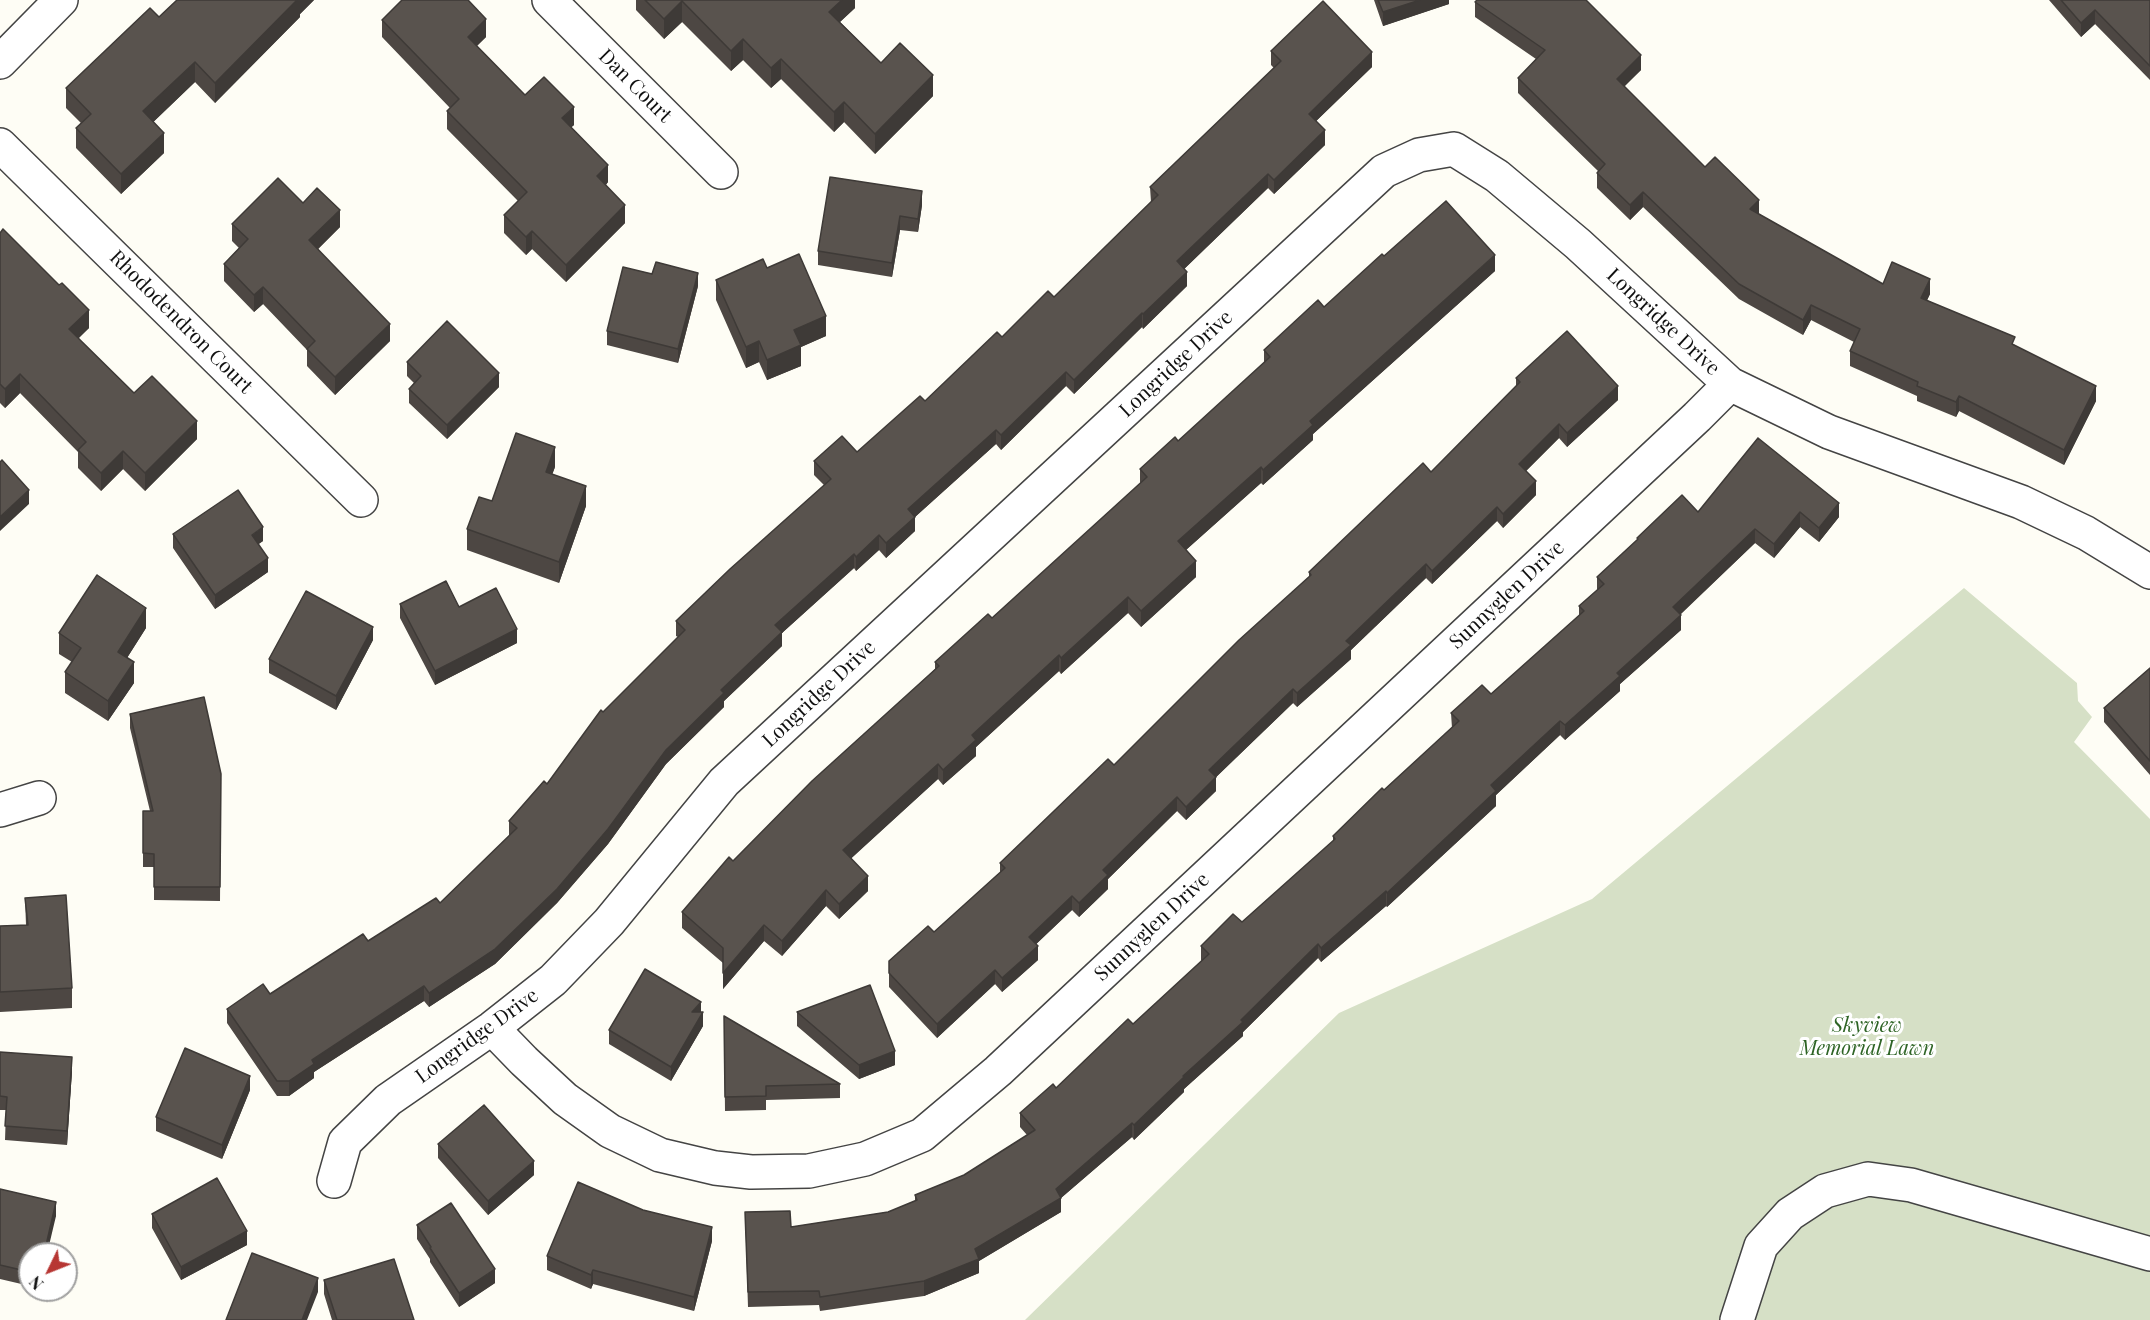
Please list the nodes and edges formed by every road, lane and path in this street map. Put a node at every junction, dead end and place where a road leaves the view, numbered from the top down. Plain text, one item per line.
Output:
1 (61, 0) edge
2 (549, 0) edge
3 (0, 62) edge
4 (0, 145) edge
5 (721, 172) dead end
6 (1730, 384) junction
7 (361, 500) dead end
8 (2150, 572) edge
9 (39, 798) dead end
10 (0, 810) edge
11 (492, 1028) junction
12 (334, 1181) dead end
13 (2150, 1254) edge
14 (1737, 1320) edge

1 - 3 street
2 - 5 street, Dan Court
4 - 7 street, Rhododendron Court
6 - 8 street, Longridge Drive
6 - 11 street, Sunnyglen Drive
6 - 11 street, Longridge Drive
9 - 10 street
11 - 12 street, Longridge Drive
13 - 14 street

